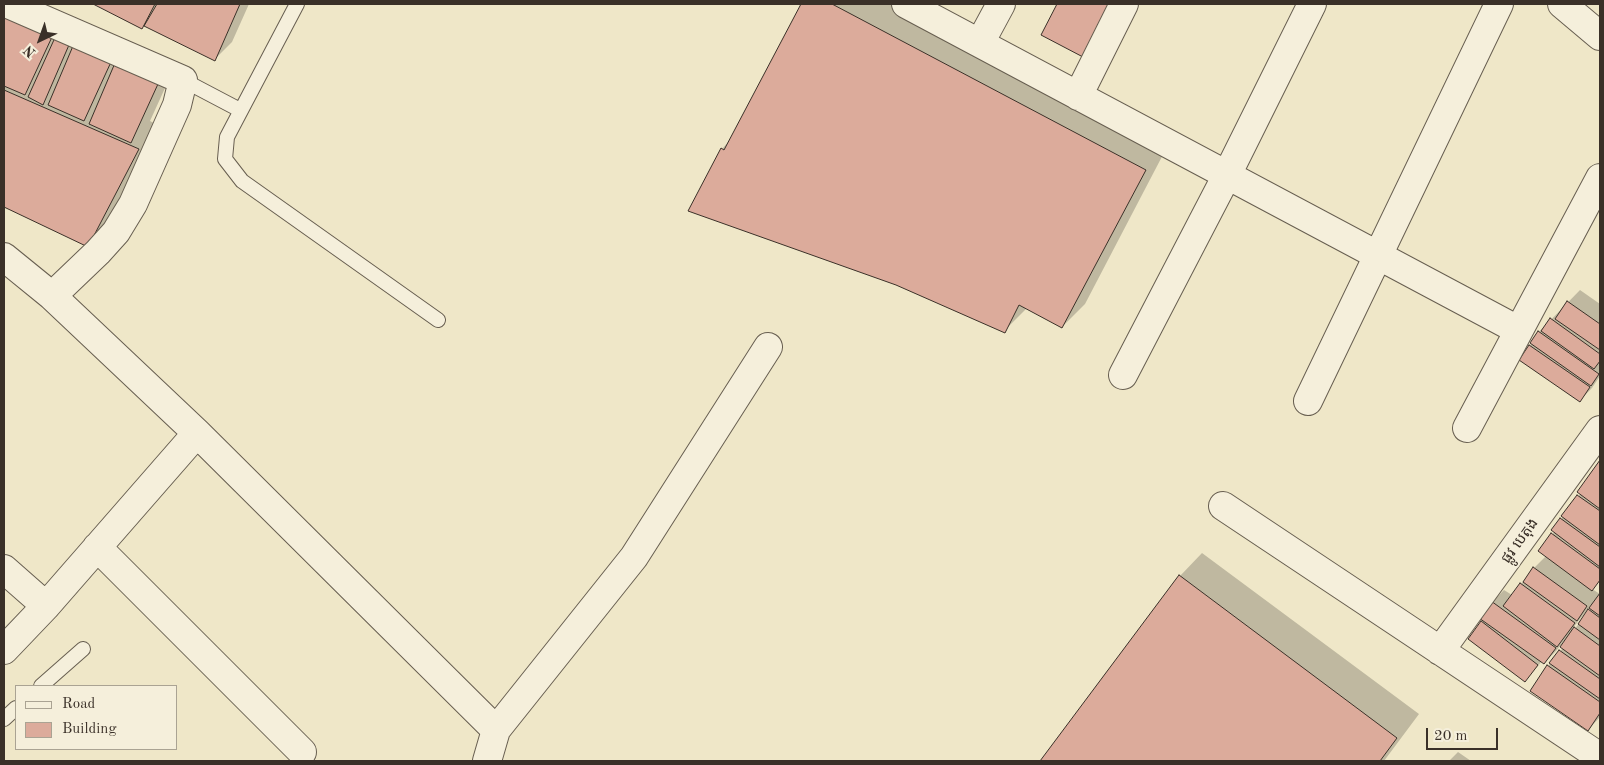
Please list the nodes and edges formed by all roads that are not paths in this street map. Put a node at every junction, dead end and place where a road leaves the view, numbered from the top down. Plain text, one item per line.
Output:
1 (8, 4) edge
2 (297, 4) edge
3 (906, 4) edge
4 (1001, 4) edge
5 (1124, 4) edge
6 (1312, 4) edge
7 (1499, 4) edge
8 (1562, 4) edge
9 (1600, 36) edge
10 (980, 43) junction
11 (182, 80) junction
12 (1078, 96) junction
13 (240, 110) junction
14 (1227, 175) junction
15 (1600, 178) edge
16 (1378, 256) junction
17 (8, 268) edge
18 (52, 296) junction
19 (438, 320) dead end
20 (1518, 330) junction
21 (768, 347) dead end
22 (1123, 375) dead end
23 (1308, 401) dead end
24 (1467, 428) dead end
25 (1600, 430) edge
26 (196, 432) junction
27 (1223, 506) dead end
28 (97, 547) junction
29 (4, 569) edge
30 (46, 606) junction
31 (83, 649) dead end
32 (4, 650) edge
33 (1440, 652) junction
34 (42, 685) edge
35 (15, 709) edge
36 (4, 719) edge
37 (496, 730) junction
38 (302, 752) dead end
39 (1600, 757) edge
40 (487, 761) edge

1 - 11 street
2 - 13 lane
3 - 10 street
4 - 10 street
5 - 12 street
6 - 14 street
7 - 16 street
8 - 9 street
10 - 12 street
11 - 13 lane
11 - 18 street
12 - 14 street
13 - 19 lane
14 - 16 street
14 - 22 street
15 - 20 street
16 - 20 street
16 - 23 street
17 - 18 street
18 - 26 street
20 - 24 street
21 - 37 street
25 - 33 street, ផ្លូវ បេតុង
26 - 28 street
26 - 37 street
27 - 33 street
28 - 30 street
28 - 38 street
29 - 30 street
30 - 32 street
31 - 34 lane
33 - 39 street
35 - 36 lane
37 - 40 street

